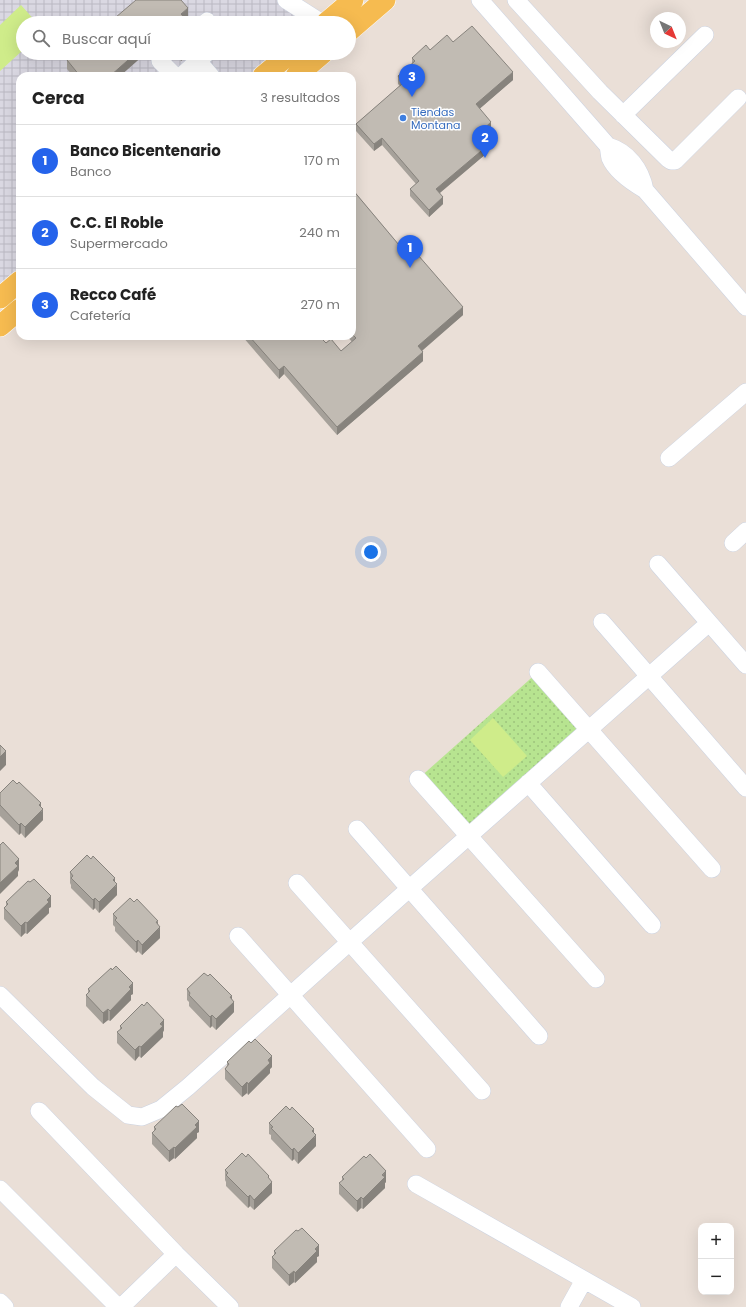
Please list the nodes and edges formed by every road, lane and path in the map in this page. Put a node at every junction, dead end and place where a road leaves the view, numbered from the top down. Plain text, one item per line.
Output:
1 (286, 0) edge
2 (353, 0) edge
3 (385, 0) edge
4 (480, 0) edge
5 (516, 0) edge
6 (311, 16) edge
7 (334, 16) edge
8 (356, 25) edge
9 (705, 35) dead end
10 (282, 60) edge
11 (315, 60) edge
12 (160, 61) dead end
13 (190, 69) edge
14 (268, 72) edge
15 (301, 72) edge
16 (738, 98) dead end
17 (623, 115) junction
18 (16, 284) edge
19 (0, 298) edge
20 (746, 307) edge
21 (16, 312) edge
22 (0, 326) edge
23 (746, 392) edge
24 (669, 458) dead end
25 (746, 531) edge
26 (734, 543) dead end
27 (658, 564) dead end
28 (602, 622) dead end
29 (709, 623) junction
30 (746, 665) edge
31 (538, 672) dead end
32 (649, 676) junction
33 (589, 730) junction
34 (418, 778) dead end
35 (528, 783) junction
36 (746, 788) edge
37 (357, 829) dead end
38 (469, 836) junction
39 (712, 869) dead end
40 (297, 883) dead end
41 (410, 888) junction
42 (652, 925) dead end
43 (238, 936) dead end
44 (350, 942) junction
45 (596, 979) dead end
46 (0, 995) edge
47 (291, 995) junction
48 (539, 1036) dead end
49 (482, 1091) dead end
50 (39, 1111) dead end
51 (426, 1149) dead end
52 (416, 1184) dead end
53 (0, 1189) edge
54 (176, 1254) junction
55 (584, 1280) junction
56 (0, 1302) edge
57 (5, 1307) edge
58 (118, 1307) edge
59 (122, 1307) edge
60 (230, 1307) edge
61 (569, 1307) edge
62 (632, 1307) edge

1 - 6 street
2 - 7 main road
3 - 8 main road
4 - 20 street
5 - 17 street
9 - 17 street
10 - 14 main road
11 - 15 main road
12 - 13 street
16 - 17 street
18 - 19 main road
21 - 22 main road
23 - 24 street
25 - 26 street
27 - 29 street
28 - 32 street
29 - 30 street
29 - 32 street
31 - 33 street
32 - 33 street
32 - 36 street
33 - 35 street
33 - 39 street
34 - 38 street
35 - 38 street
35 - 42 street
37 - 41 street
38 - 41 street
38 - 45 street
40 - 44 street
41 - 44 street
41 - 48 street
43 - 47 street
44 - 47 street
44 - 49 street
46 - 47 street
47 - 51 street
50 - 54 street
52 - 55 street
53 - 58 street
54 - 59 street
54 - 60 street
55 - 61 street
55 - 62 street
56 - 57 street

